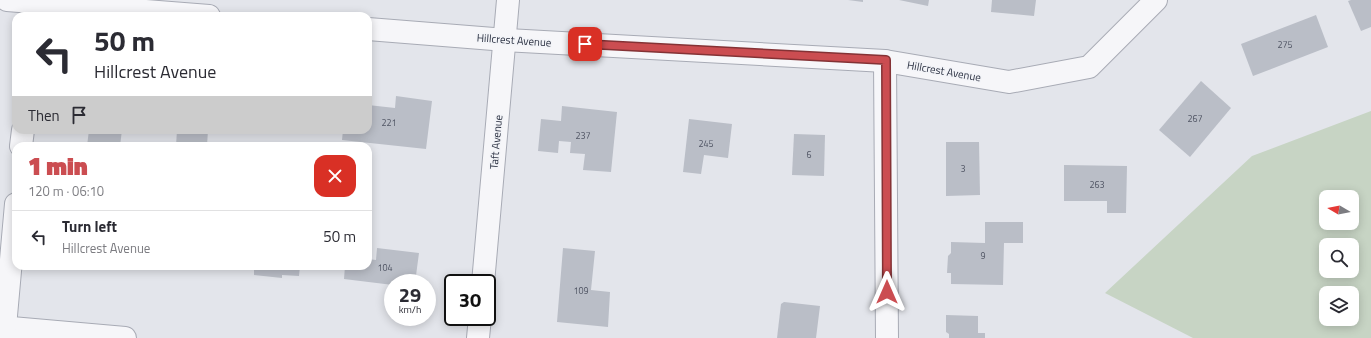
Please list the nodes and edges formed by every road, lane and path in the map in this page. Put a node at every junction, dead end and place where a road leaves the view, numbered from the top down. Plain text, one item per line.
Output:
1 (7, 0) edge
2 (508, 0) edge
3 (1156, 0) edge
4 (33, 6) edge
5 (139, 12) edge
6 (372, 29) edge
7 (506, 40) junction
8 (886, 60) junction
9 (12, 243) edge
10 (484, 274) edge
11 (479, 326) edge
12 (3, 331) edge
13 (125, 338) edge
14 (478, 338) edge
15 (887, 338) edge

1 - 4 street
2 - 7 street, Taft Avenue
3 - 8 street, Hillcrest Avenue
4 - 5 street
6 - 7 street, Hillcrest Avenue
7 - 8 street, Hillcrest Avenue
7 - 10 street, Taft Avenue
8 - 15 street
9 - 12 street
11 - 14 street
12 - 13 street

